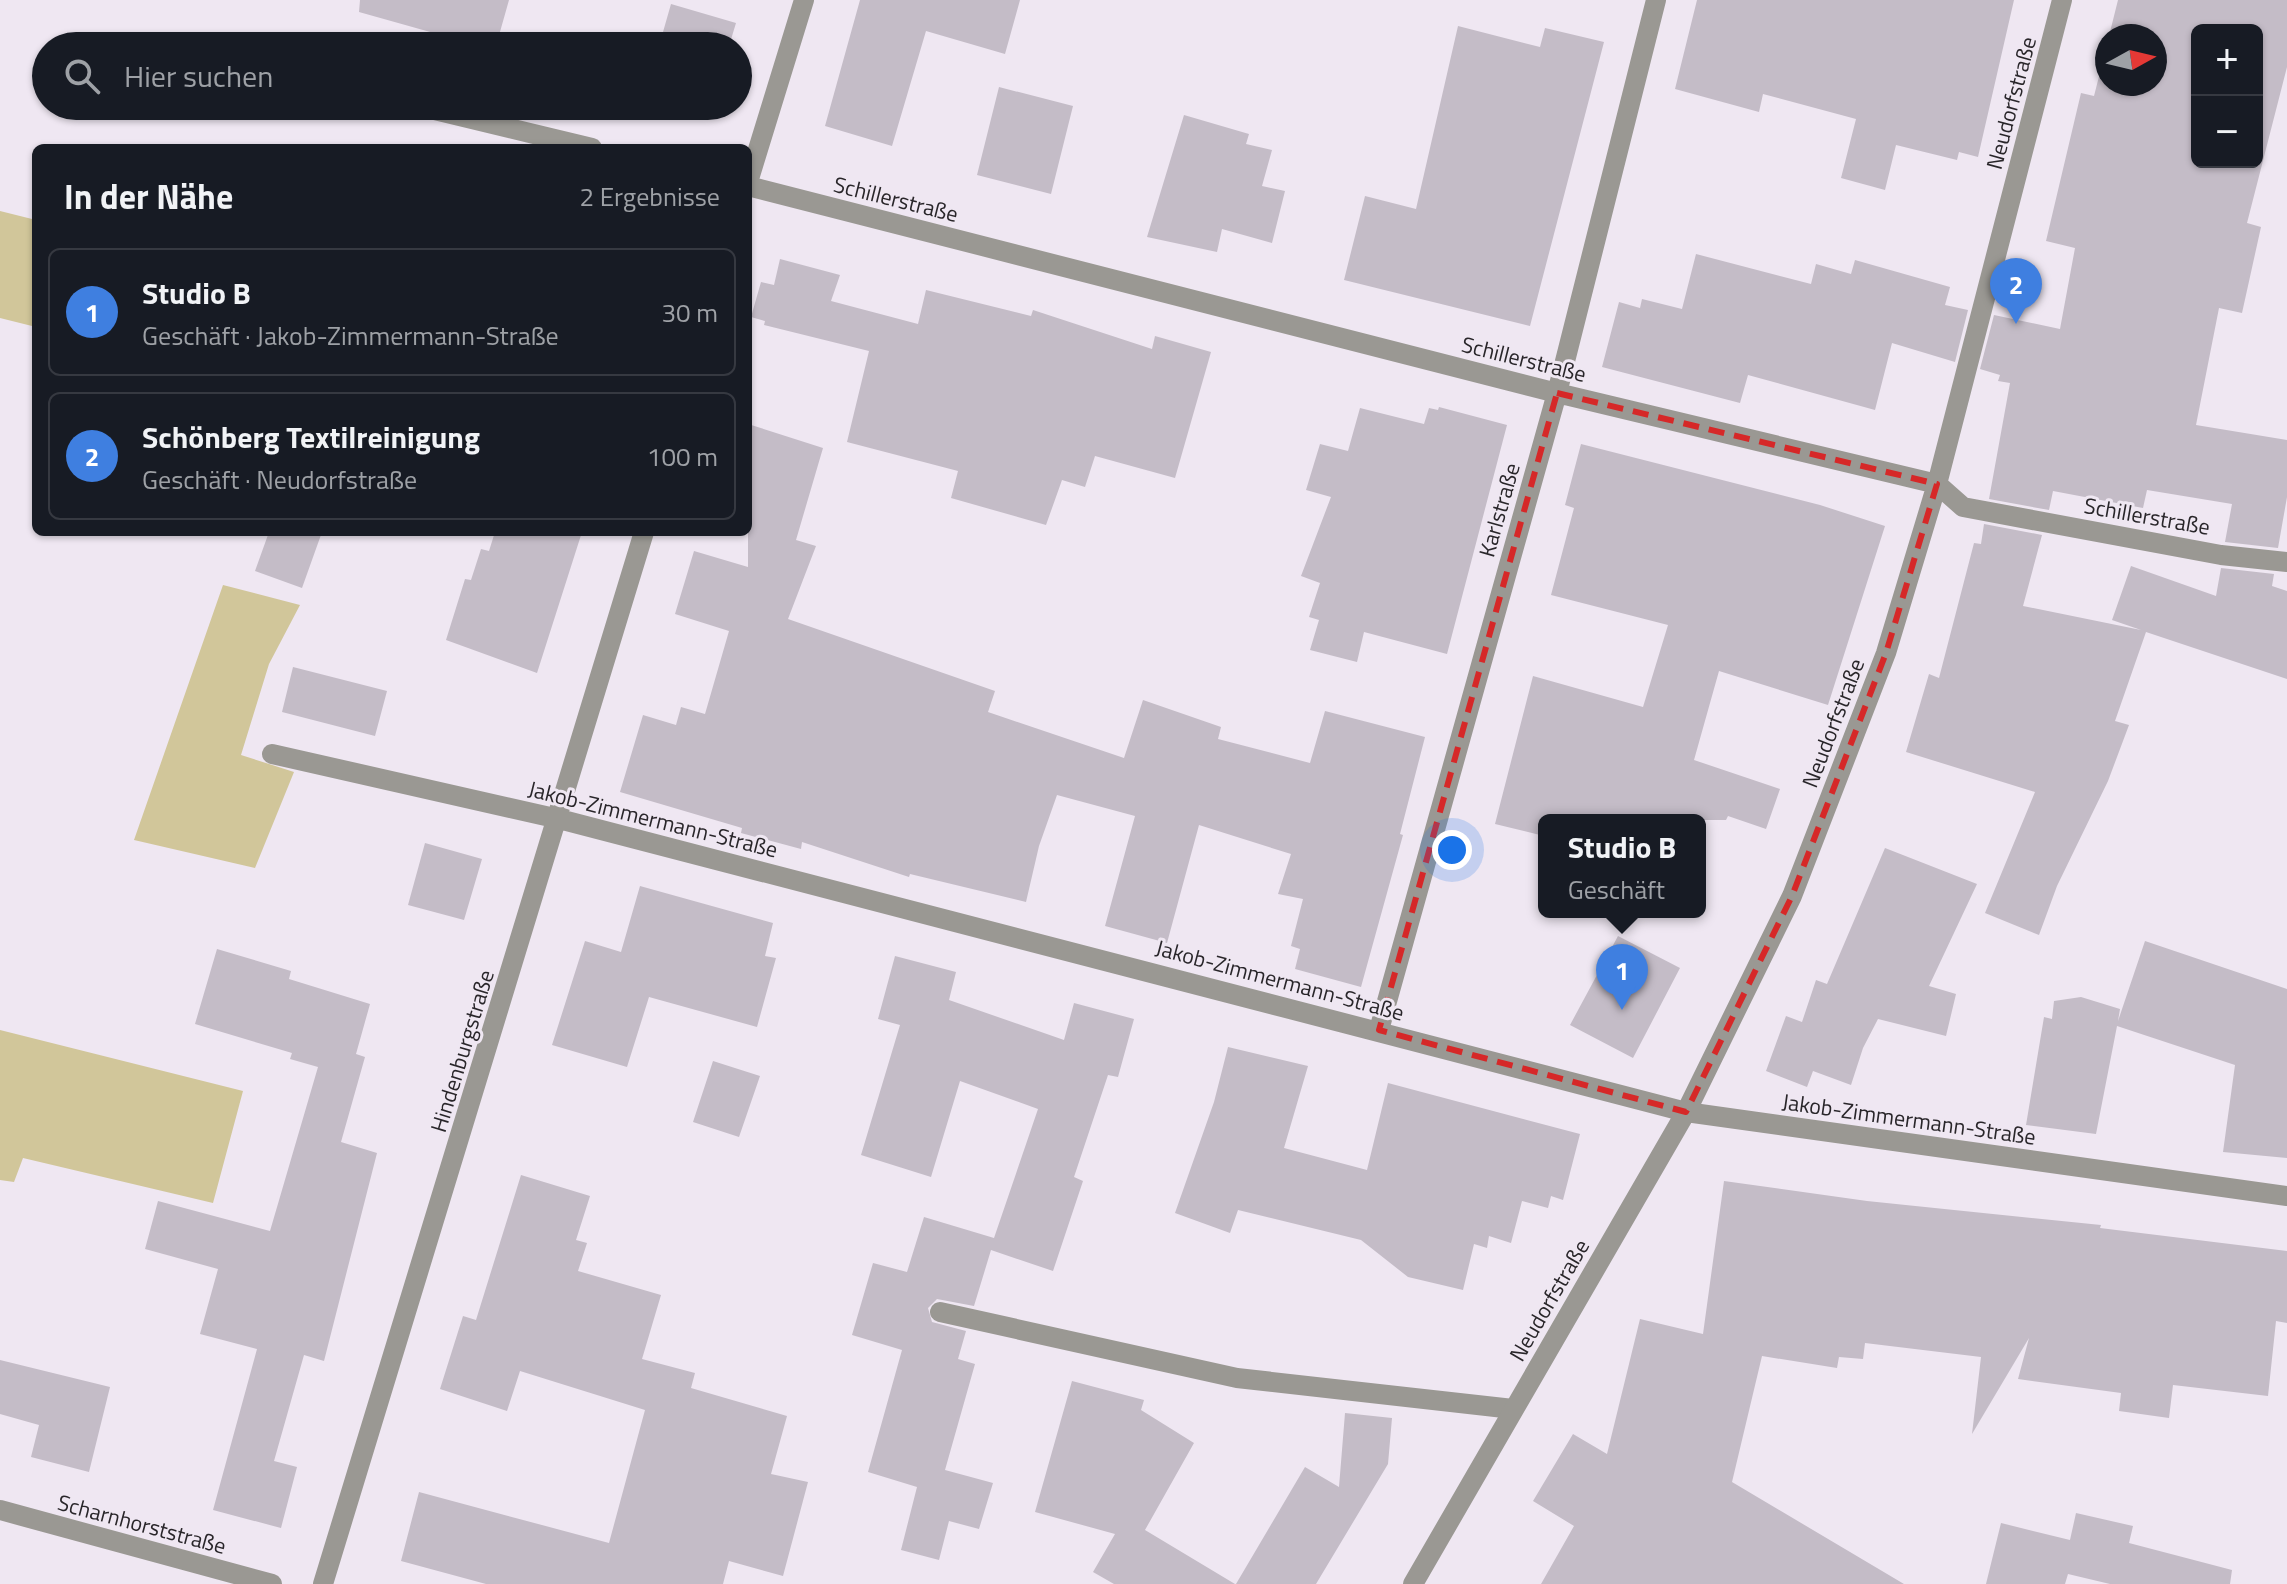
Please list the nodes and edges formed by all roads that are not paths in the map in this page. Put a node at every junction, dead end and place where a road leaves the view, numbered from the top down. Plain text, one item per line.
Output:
1 (804, 0) edge
2 (1656, 0) edge
3 (2062, 0) edge
4 (476, 120) edge
5 (575, 144) edge
6 (752, 171) edge
7 (752, 185) edge
8 (1557, 393) junction
9 (1937, 484) junction
10 (643, 536) edge
11 (2287, 562) edge
12 (272, 754) dead end
13 (559, 819) junction
14 (1379, 1030) junction
15 (1686, 1112) junction
16 (2287, 1196) edge
17 (940, 1312) dead end
18 (1513, 1409) junction
19 (0, 1510) edge
20 (272, 1584) edge
21 (323, 1584) edge
22 (1413, 1584) edge

1 - 6 street
2 - 8 street, Karlstraße
3 - 9 street, Neudorfstraße
4 - 5 street
7 - 8 street, Schillerstraße
8 - 9 street, Schillerstraße
8 - 14 street, Karlstraße
9 - 11 street, Schillerstraße
9 - 15 street, Neudorfstraße
10 - 13 street, Hindenburgstraße
12 - 13 street, Jakob-Zimmermann-Straße
13 - 14 street, Jakob-Zimmermann-Straße
13 - 21 street, Hindenburgstraße
14 - 15 street, Jakob-Zimmermann-Straße
15 - 16 street, Jakob-Zimmermann-Straße
15 - 18 street, Neudorfstraße
17 - 18 street
18 - 22 street, Neudorfstraße
19 - 20 street, Scharnhorststraße

